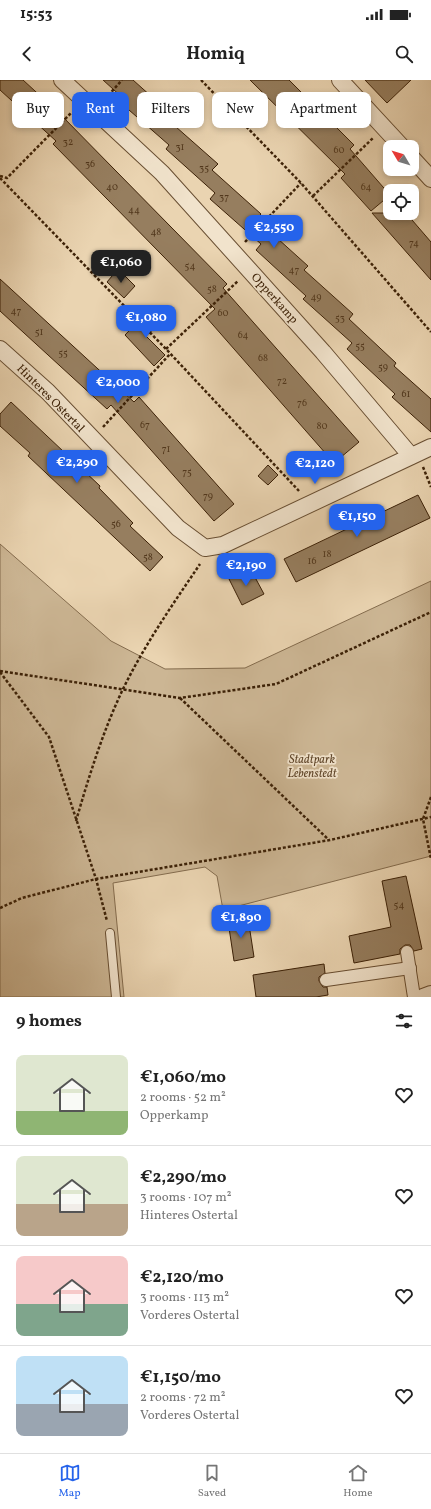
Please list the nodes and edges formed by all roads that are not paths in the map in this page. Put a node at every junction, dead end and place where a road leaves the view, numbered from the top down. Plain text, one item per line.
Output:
1 (62, 80) edge
2 (340, 80) edge
3 (395, 140) edge
4 (419, 166) edge
5 (431, 179) edge
6 (0, 350) edge
7 (431, 447) edge
8 (411, 456) junction
9 (110, 933) road end
10 (407, 952) dead end
11 (410, 968) junction
12 (326, 980) dead end
13 (431, 994) edge
14 (116, 997) edge
15 (414, 997) edge
16 (423, 997) edge

1 - 8 street, Opperkamp
2 - 3 street
4 - 5 street
6 - 8 street, Hinteres Ostertal
7 - 8 street
9 - 14 lane
10 - 11 street
11 - 12 street
11 - 15 street
13 - 16 street

